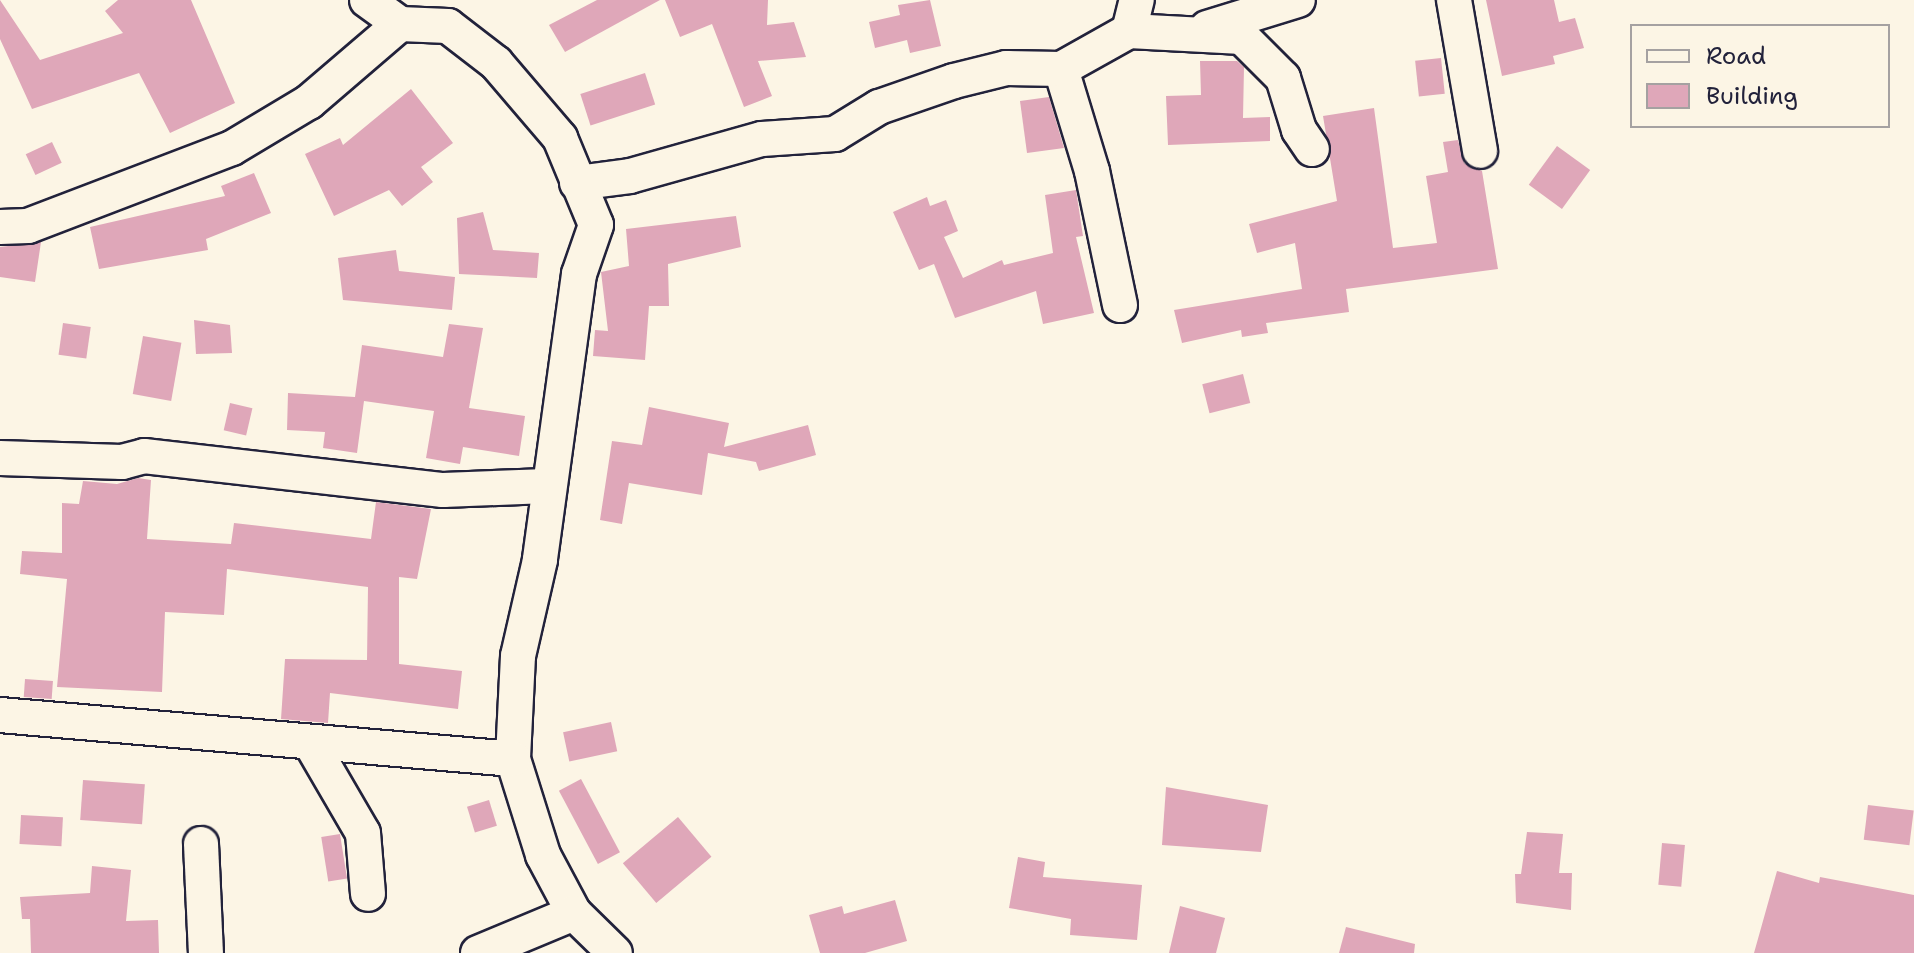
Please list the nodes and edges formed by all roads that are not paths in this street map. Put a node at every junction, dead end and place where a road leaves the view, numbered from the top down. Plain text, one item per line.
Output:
1 (367, 0) edge
2 (1298, 0) edge
3 (1454, 0) edge
4 (1133, 16) edge
5 (400, 24) junction
6 (1199, 30) junction
7 (1061, 69) junction
8 (1312, 149) dead end
9 (1480, 151) dead end
10 (577, 183) junction
11 (0, 227) edge
12 (1120, 305) dead end
13 (0, 458) edge
14 (547, 486) junction
15 (0, 715) edge
16 (310, 742) junction
17 (513, 759) junction
18 (201, 844) dead end
19 (368, 894) dead end
20 (574, 913) junction
21 (206, 953) edge
22 (478, 953) edge
23 (615, 953) edge

1 - 5 street
2 - 6 street
3 - 9 street
4 - 6 street
4 - 7 street
5 - 10 street
5 - 11 street
6 - 8 street
7 - 10 street
7 - 12 street
10 - 14 street
13 - 14 street
14 - 17 street
15 - 16 street
16 - 17 street
16 - 19 street
17 - 20 street
18 - 21 street
20 - 22 street
20 - 23 street

